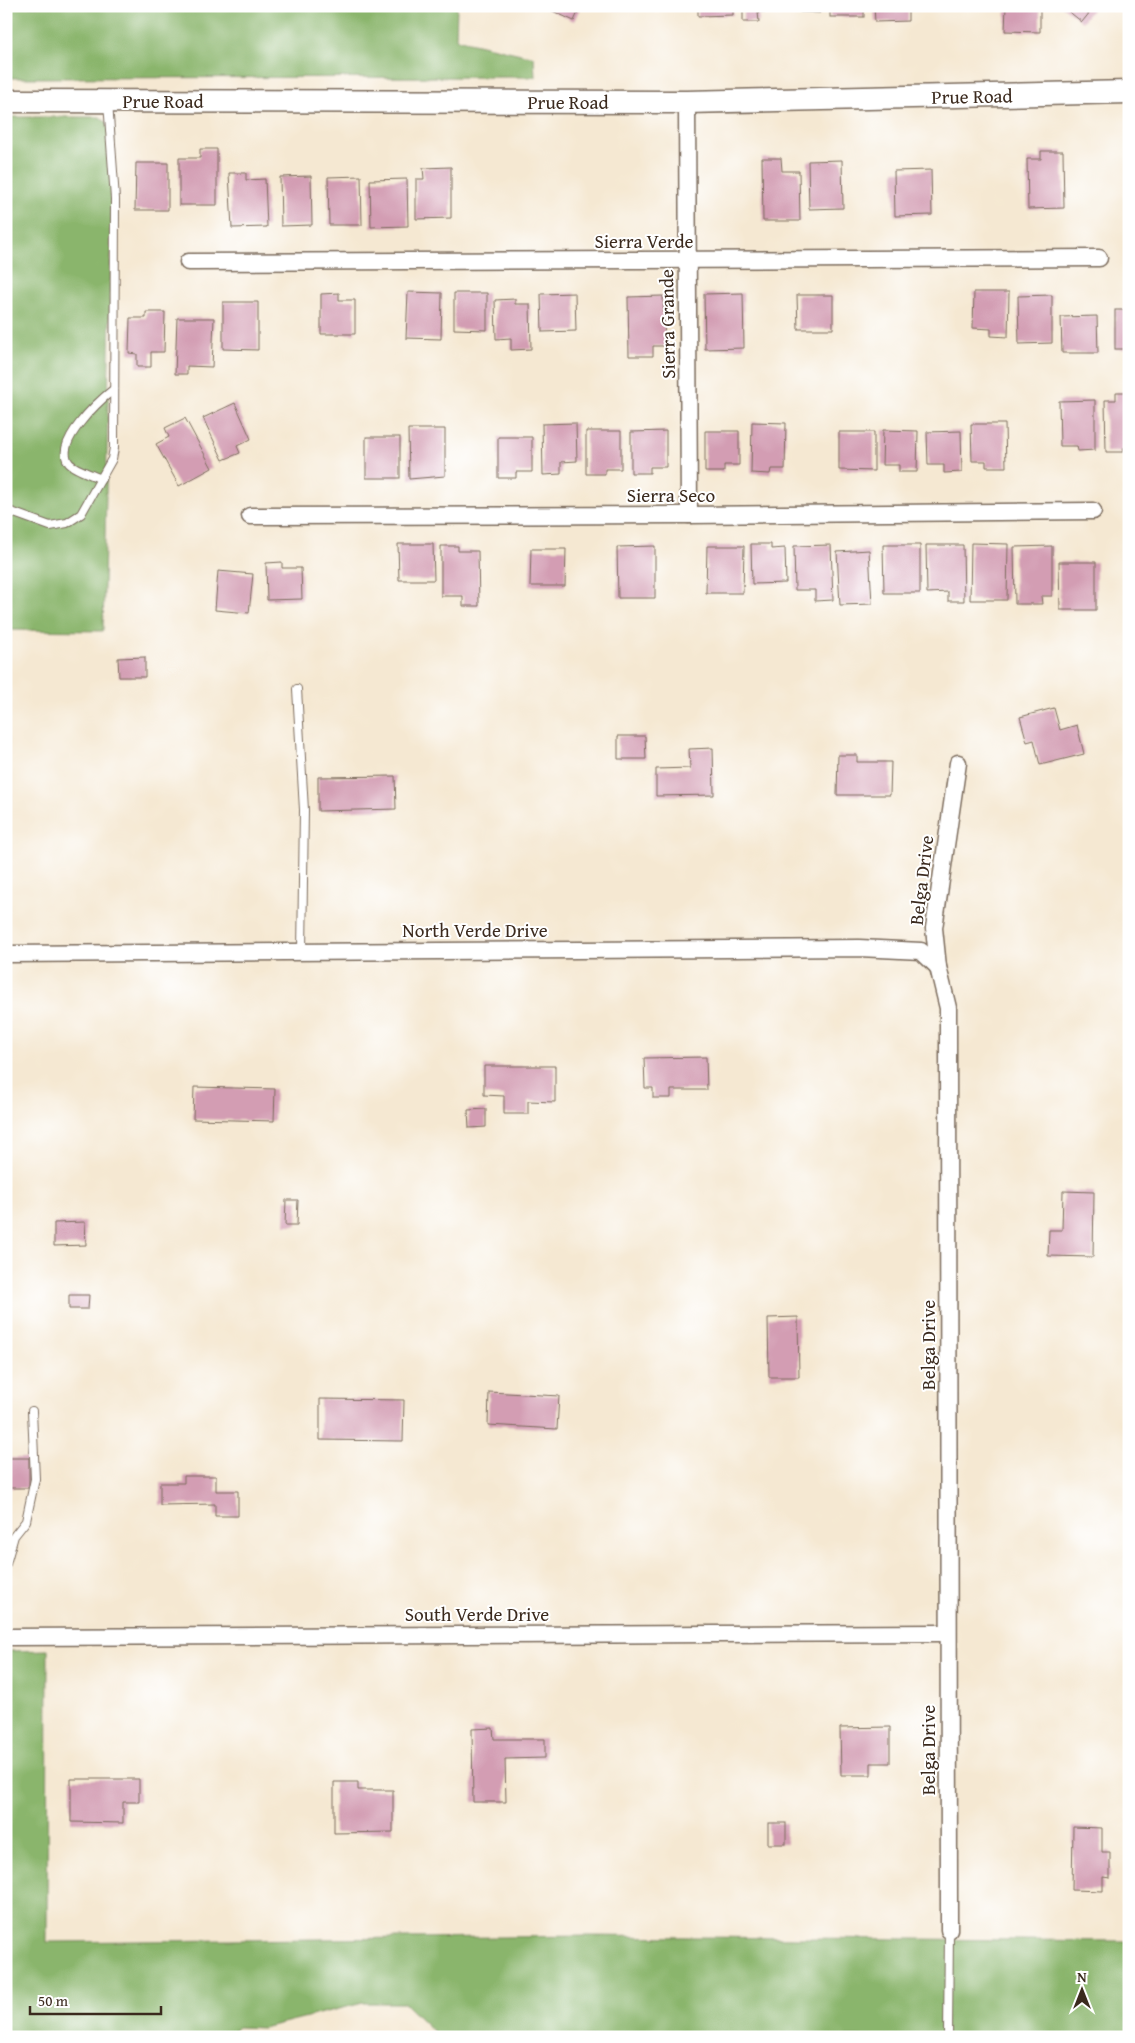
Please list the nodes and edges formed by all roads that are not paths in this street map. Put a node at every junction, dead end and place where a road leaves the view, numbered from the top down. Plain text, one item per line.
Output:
1 (1129, 92) edge
2 (6, 101) edge
3 (108, 101) junction
4 (687, 102) junction
5 (1099, 258) dead end
6 (687, 261) junction
7 (188, 262) dead end
8 (114, 389) junction
9 (100, 479) junction
10 (6, 510) edge
11 (1093, 511) dead end
12 (690, 515) junction
13 (250, 516) dead end
14 (297, 689) dead end
15 (958, 763) dead end
16 (302, 952) junction
17 (6, 954) edge
18 (938, 967) junction
19 (32, 1411) dead end
20 (6, 1564) edge
21 (948, 1633) junction
22 (6, 1637) edge
23 (949, 1930) joint
24 (948, 2037) edge

1 - 4 main road, Prue Road
2 - 3 main road, Prue Road
3 - 4 main road, Prue Road
3 - 8 lane
4 - 6 street, Sierra Grande
5 - 6 street, Sierra Verde
6 - 7 street, Sierra Verde
6 - 12 street, Sierra Grande
8 - 9 lane
8 - 9 lane
9 - 10 lane
11 - 12 street, Sierra Seco
12 - 13 street, Sierra Seco
14 - 16 lane
15 - 18 street, Belga Drive
16 - 17 street, North Verde Drive
16 - 18 street, North Verde Drive
18 - 21 street, Belga Drive
19 - 20 lane
21 - 22 street, South Verde Drive
21 - 23 street, Belga Drive
23 - 24 lane

